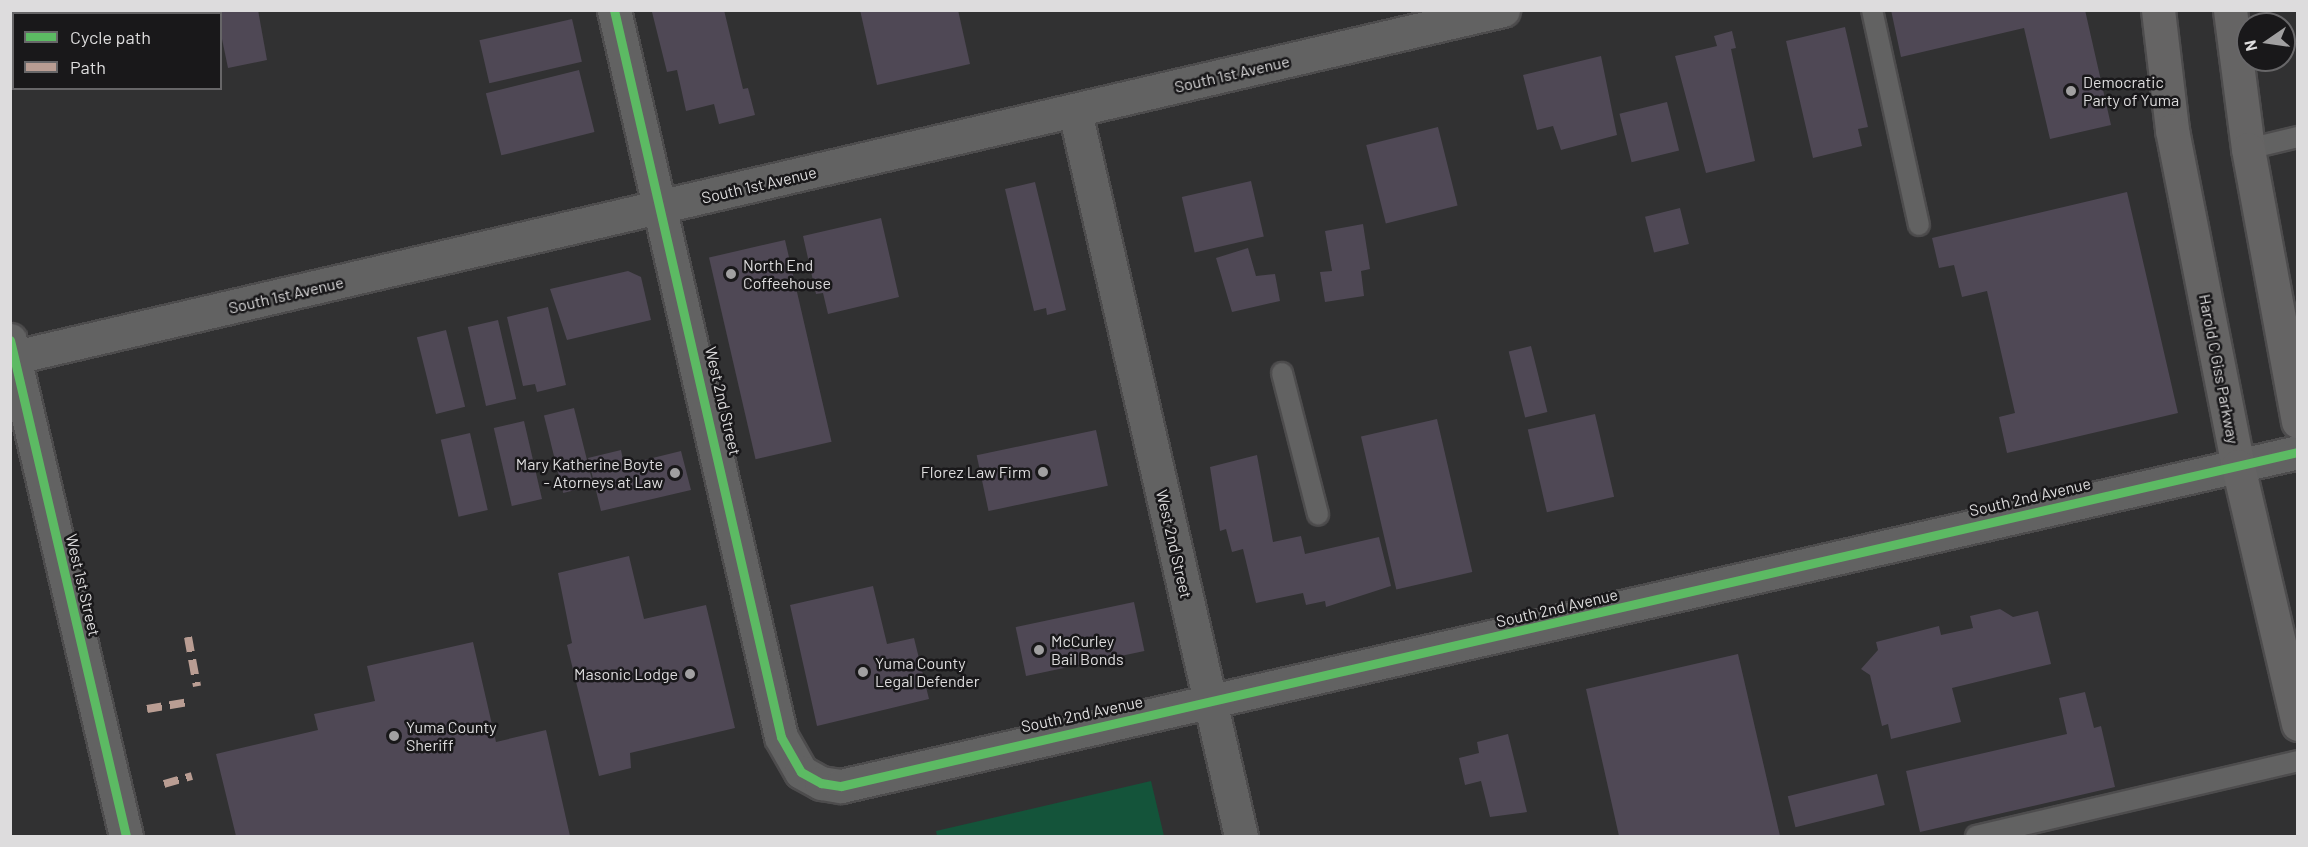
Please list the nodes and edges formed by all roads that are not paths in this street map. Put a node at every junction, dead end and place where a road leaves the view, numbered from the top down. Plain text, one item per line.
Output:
1 (614, 10) edge
2 (1503, 10) edge
3 (1872, 10) edge
4 (2158, 10) edge
5 (2230, 10) edge
6 (1075, 112) junction
7 (2298, 137) edge
8 (2248, 149) junction
9 (663, 208) junction
10 (1919, 225) dead end
11 (13, 349) edge
12 (1282, 373) dead end
13 (2298, 421) edge
14 (2298, 452) edge
15 (2238, 466) junction
16 (1318, 514) dead end
17 (1210, 701) junction
18 (2298, 724) edge
19 (2298, 761) edge
20 (821, 783) joint
21 (126, 837) edge
22 (1241, 837) edge
23 (1976, 837) edge

1 - 9 street, West 2nd Street
2 - 6 street, South 1st Avenue
3 - 10 lane
4 - 15 main road, Harold C Giss Parkway
5 - 8 main road
6 - 9 street, South 1st Avenue
6 - 17 street, West 2nd Street
7 - 8 lane
8 - 13 main road
9 - 11 street, South 1st Avenue
9 - 20 street, West 2nd Street
11 - 21 street, West 1st Street
12 - 16 lane
14 - 15 street, South 2nd Avenue
15 - 17 street, South 2nd Avenue
15 - 18 main road, Harold C Giss Parkway
17 - 20 street, South 2nd Avenue
17 - 22 street, West 2nd Street
19 - 23 lane

